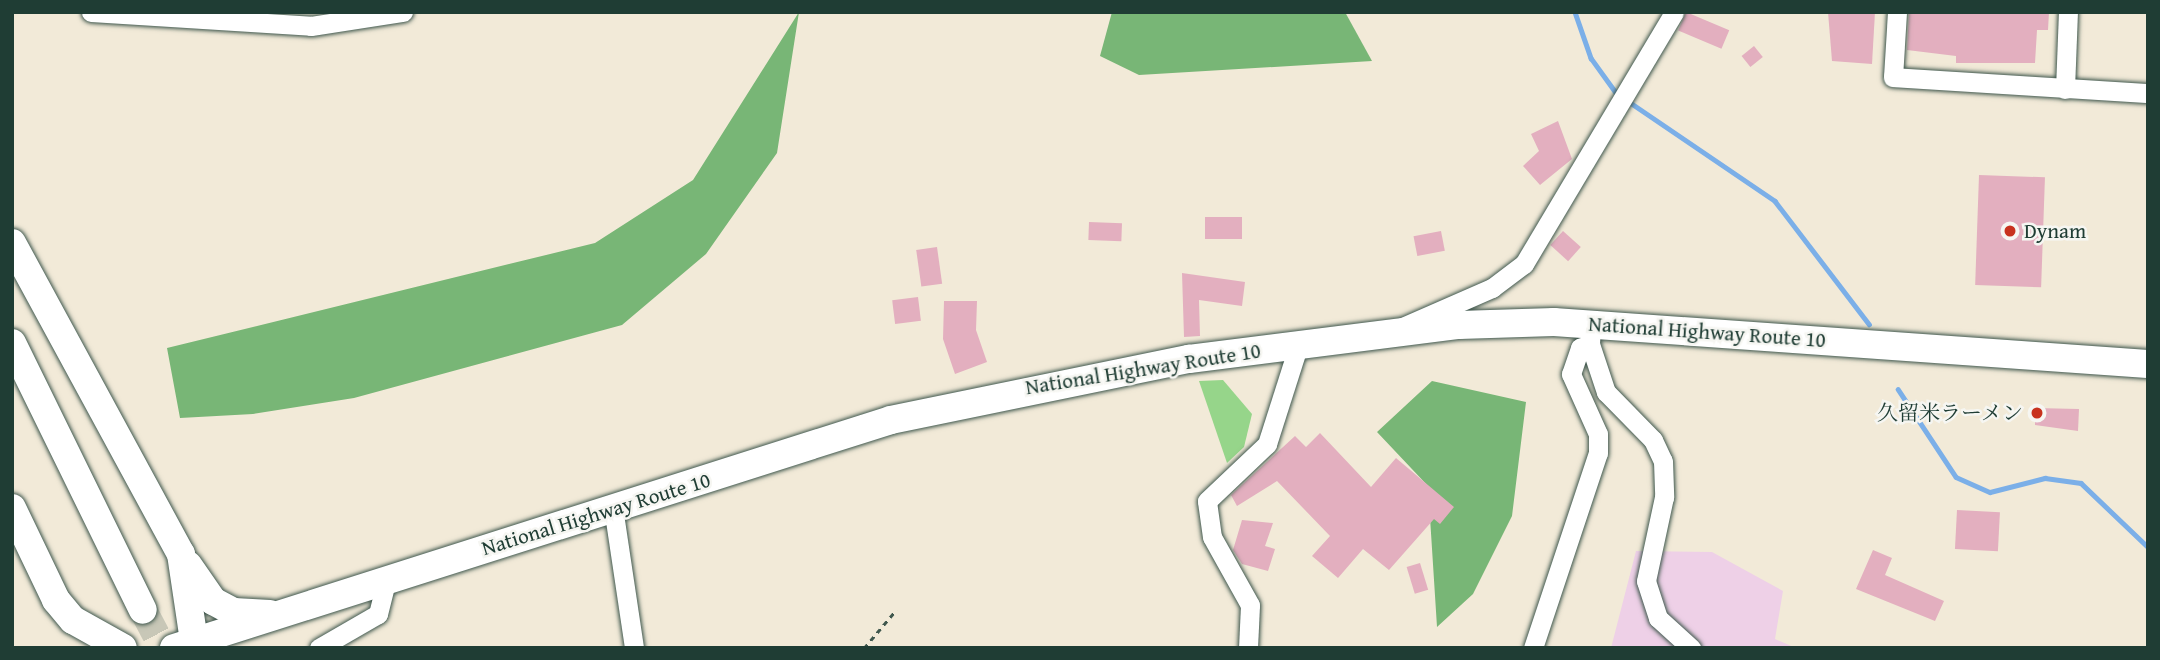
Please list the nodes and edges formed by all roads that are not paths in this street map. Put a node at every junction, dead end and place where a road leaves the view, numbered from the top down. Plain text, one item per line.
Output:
1 (91, 12) edge
2 (403, 12) edge
3 (1674, 12) edge
4 (1896, 12) edge
5 (2068, 12) edge
6 (2065, 89) junction
7 (2148, 93) edge
8 (12, 243) edge
9 (1392, 332) junction
10 (1591, 333) junction
11 (12, 343) edge
12 (1299, 344) junction
13 (2148, 364) edge
14 (613, 507) junction
15 (12, 508) edge
16 (180, 554) junction
17 (387, 582) junction
18 (64, 610) junction
19 (143, 610) tunnel mouth
20 (283, 615) junction
21 (187, 646) edge
22 (71, 648) edge
23 (123, 648) edge
24 (244, 648) edge
25 (319, 648) edge
26 (634, 648) edge
27 (1248, 648) edge
28 (1533, 648) edge
29 (1691, 648) edge

1 - 2 street
3 - 9 street
4 - 6 street
5 - 6 street
6 - 7 street
8 - 16 highway
9 - 10 highway, National Highway Route 10
9 - 12 highway, National Highway Route 10
10 - 13 highway, National Highway Route 10
10 - 28 street
10 - 29 street
11 - 19 highway
12 - 14 highway, National Highway Route 10
12 - 27 street
14 - 17 highway, National Highway Route 10
14 - 26 street
15 - 18 highway
16 - 20 highway
16 - 21 highway
17 - 20 highway, National Highway Route 10
17 - 25 street
18 - 22 highway
18 - 23 highway
20 - 21 highway, National Highway Route 10
20 - 24 highway

